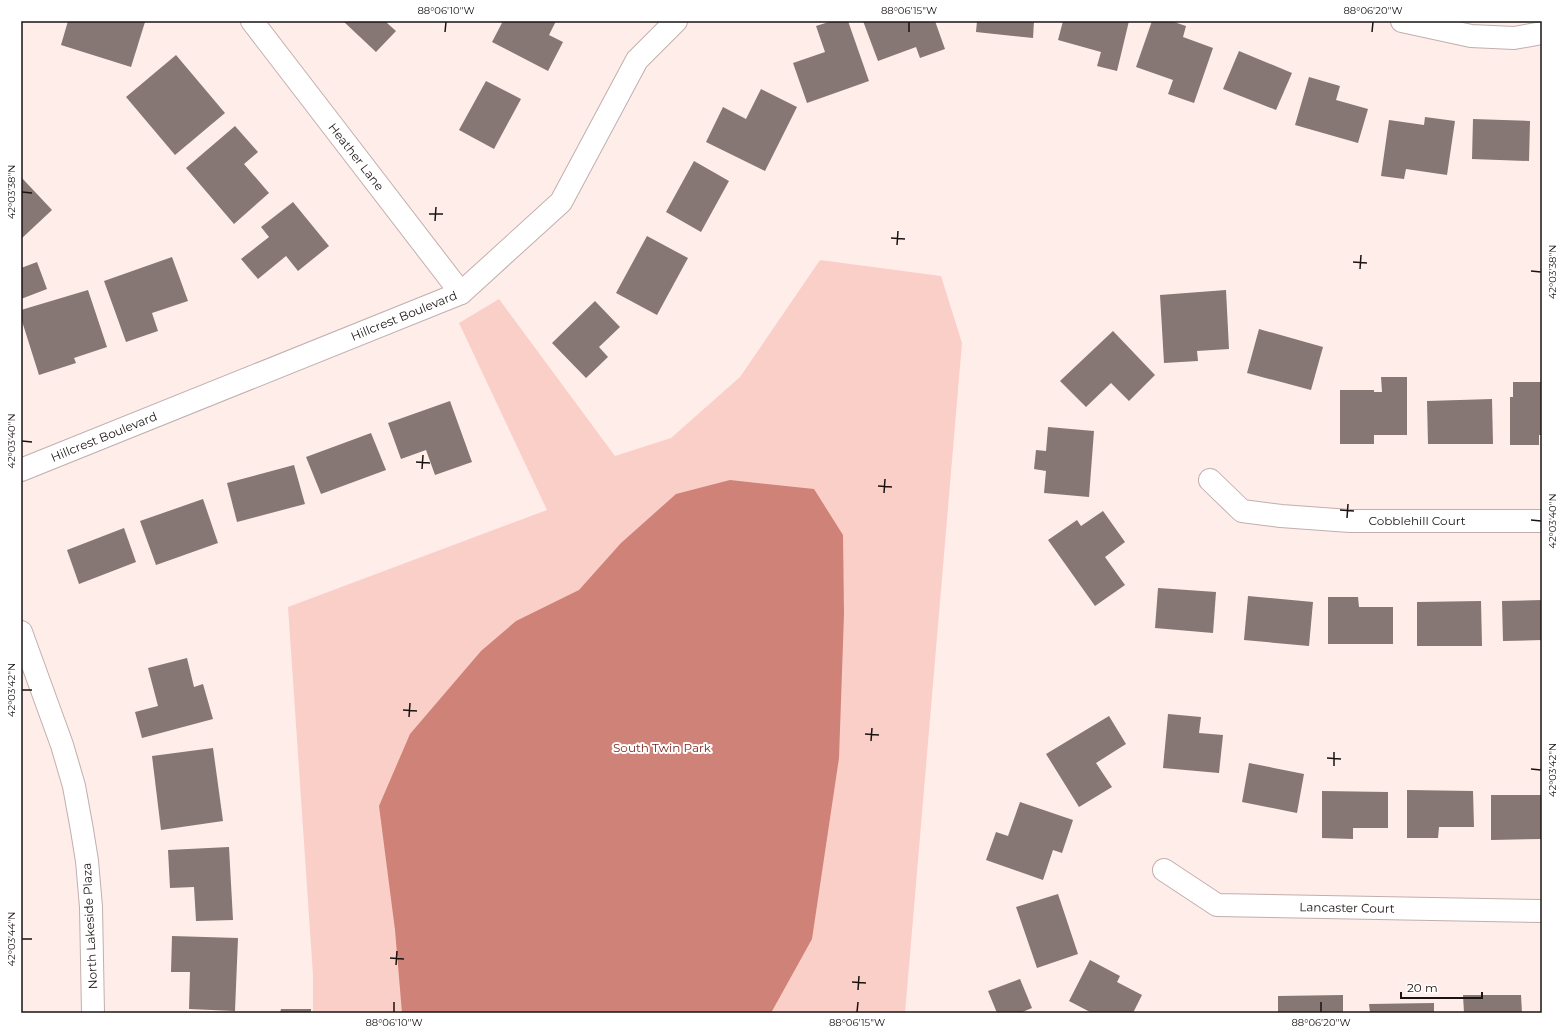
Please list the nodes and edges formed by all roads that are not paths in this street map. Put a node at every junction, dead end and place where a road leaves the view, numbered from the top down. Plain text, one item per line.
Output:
1 (252, 21) edge
2 (676, 21) edge
3 (1402, 21) edge
4 (1542, 33) edge
5 (461, 293) junction
6 (21, 470) edge
7 (1210, 480) dead end
8 (1542, 521) edge
9 (21, 632) edge
10 (1164, 870) dead end
11 (1542, 911) edge
12 (93, 1013) edge

1 - 5 street, Heather Lane
2 - 5 street, Hillcrest Boulevard
3 - 4 street
5 - 6 street, Hillcrest Boulevard
7 - 8 street, Cobblehill Court
9 - 12 street, North Lakeside Plaza
10 - 11 street, Lancaster Court

